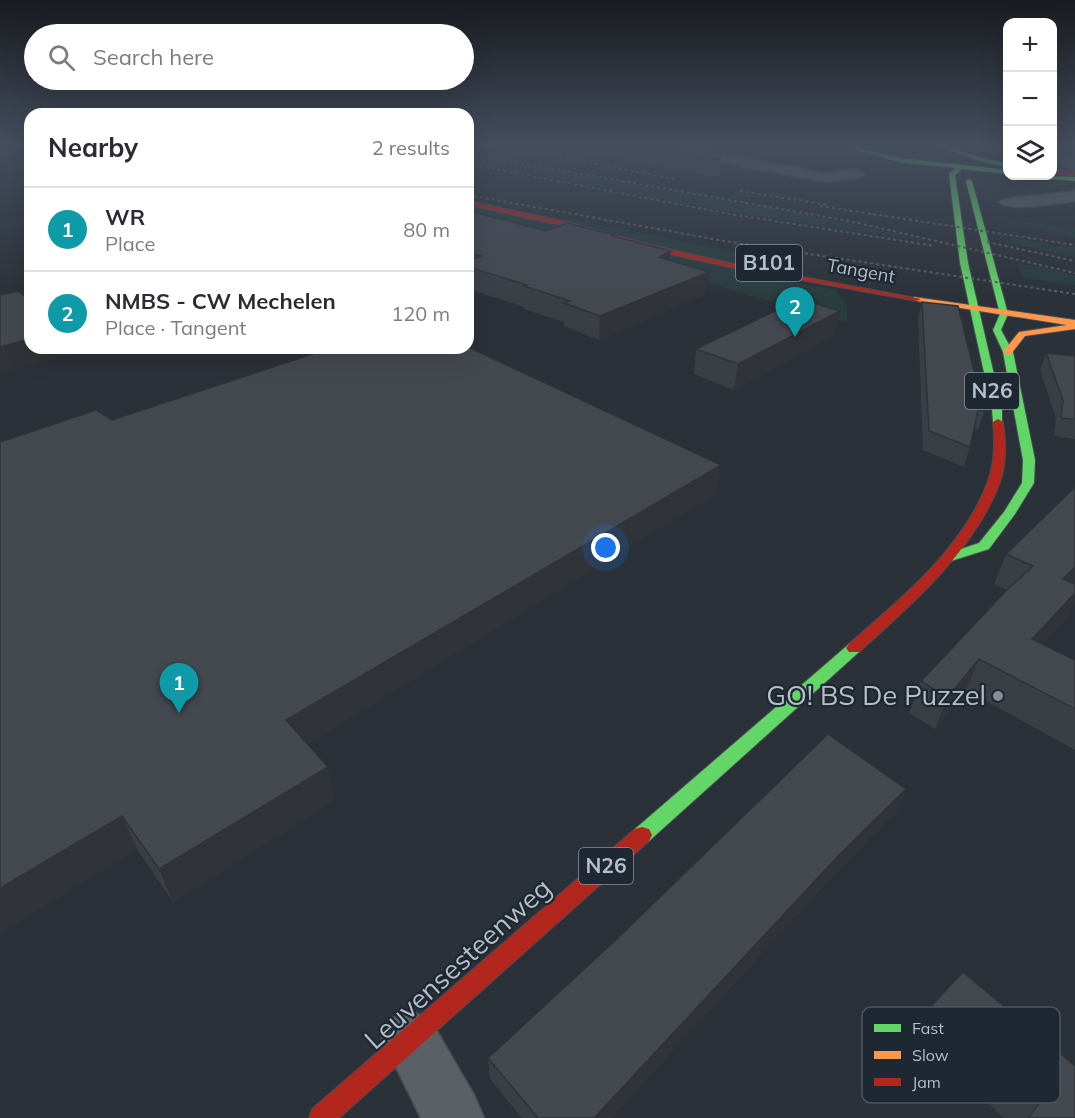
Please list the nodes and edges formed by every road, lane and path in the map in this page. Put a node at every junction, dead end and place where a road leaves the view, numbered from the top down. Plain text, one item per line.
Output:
1 (474, 196) edge
2 (954, 196) edge
3 (975, 196) edge
4 (1075, 196) edge
5 (972, 199) joint
6 (1007, 202) dead end
7 (474, 204) edge
8 (1001, 300) junction
9 (971, 302) junction
10 (1075, 311) edge
11 (1004, 314) junction
12 (1075, 324) edge
13 (1008, 352) junction
14 (948, 558) junction
15 (410, 1039) junction
16 (321, 1118) edge
17 (454, 1118) edge

1 - 9 main road, Tangent / B101
2 - 9 main road, Leuvensesteenweg / N26
3 - 5 main road
4 - 6 street
5 - 8 main road, Leuvensesteenweg / N26
7 - 9 main road, Tangent / B101
8 - 9 main road, Tangent / B101
8 - 10 main road, Tangent / B101
8 - 11 main road, Leuvensesteenweg / N26
9 - 11 main road, Tangent / B101
9 - 14 main road, Leuvensesteenweg / N26
11 - 12 main road, Tangent / B101
11 - 13 main road, Leuvensesteenweg / N26
12 - 13 main road
13 - 14 main road, Leuvensesteenweg / N26
14 - 15 main road, Leuvensesteenweg / N26
15 - 16 main road, Leuvensesteenweg / N26
15 - 17 street

